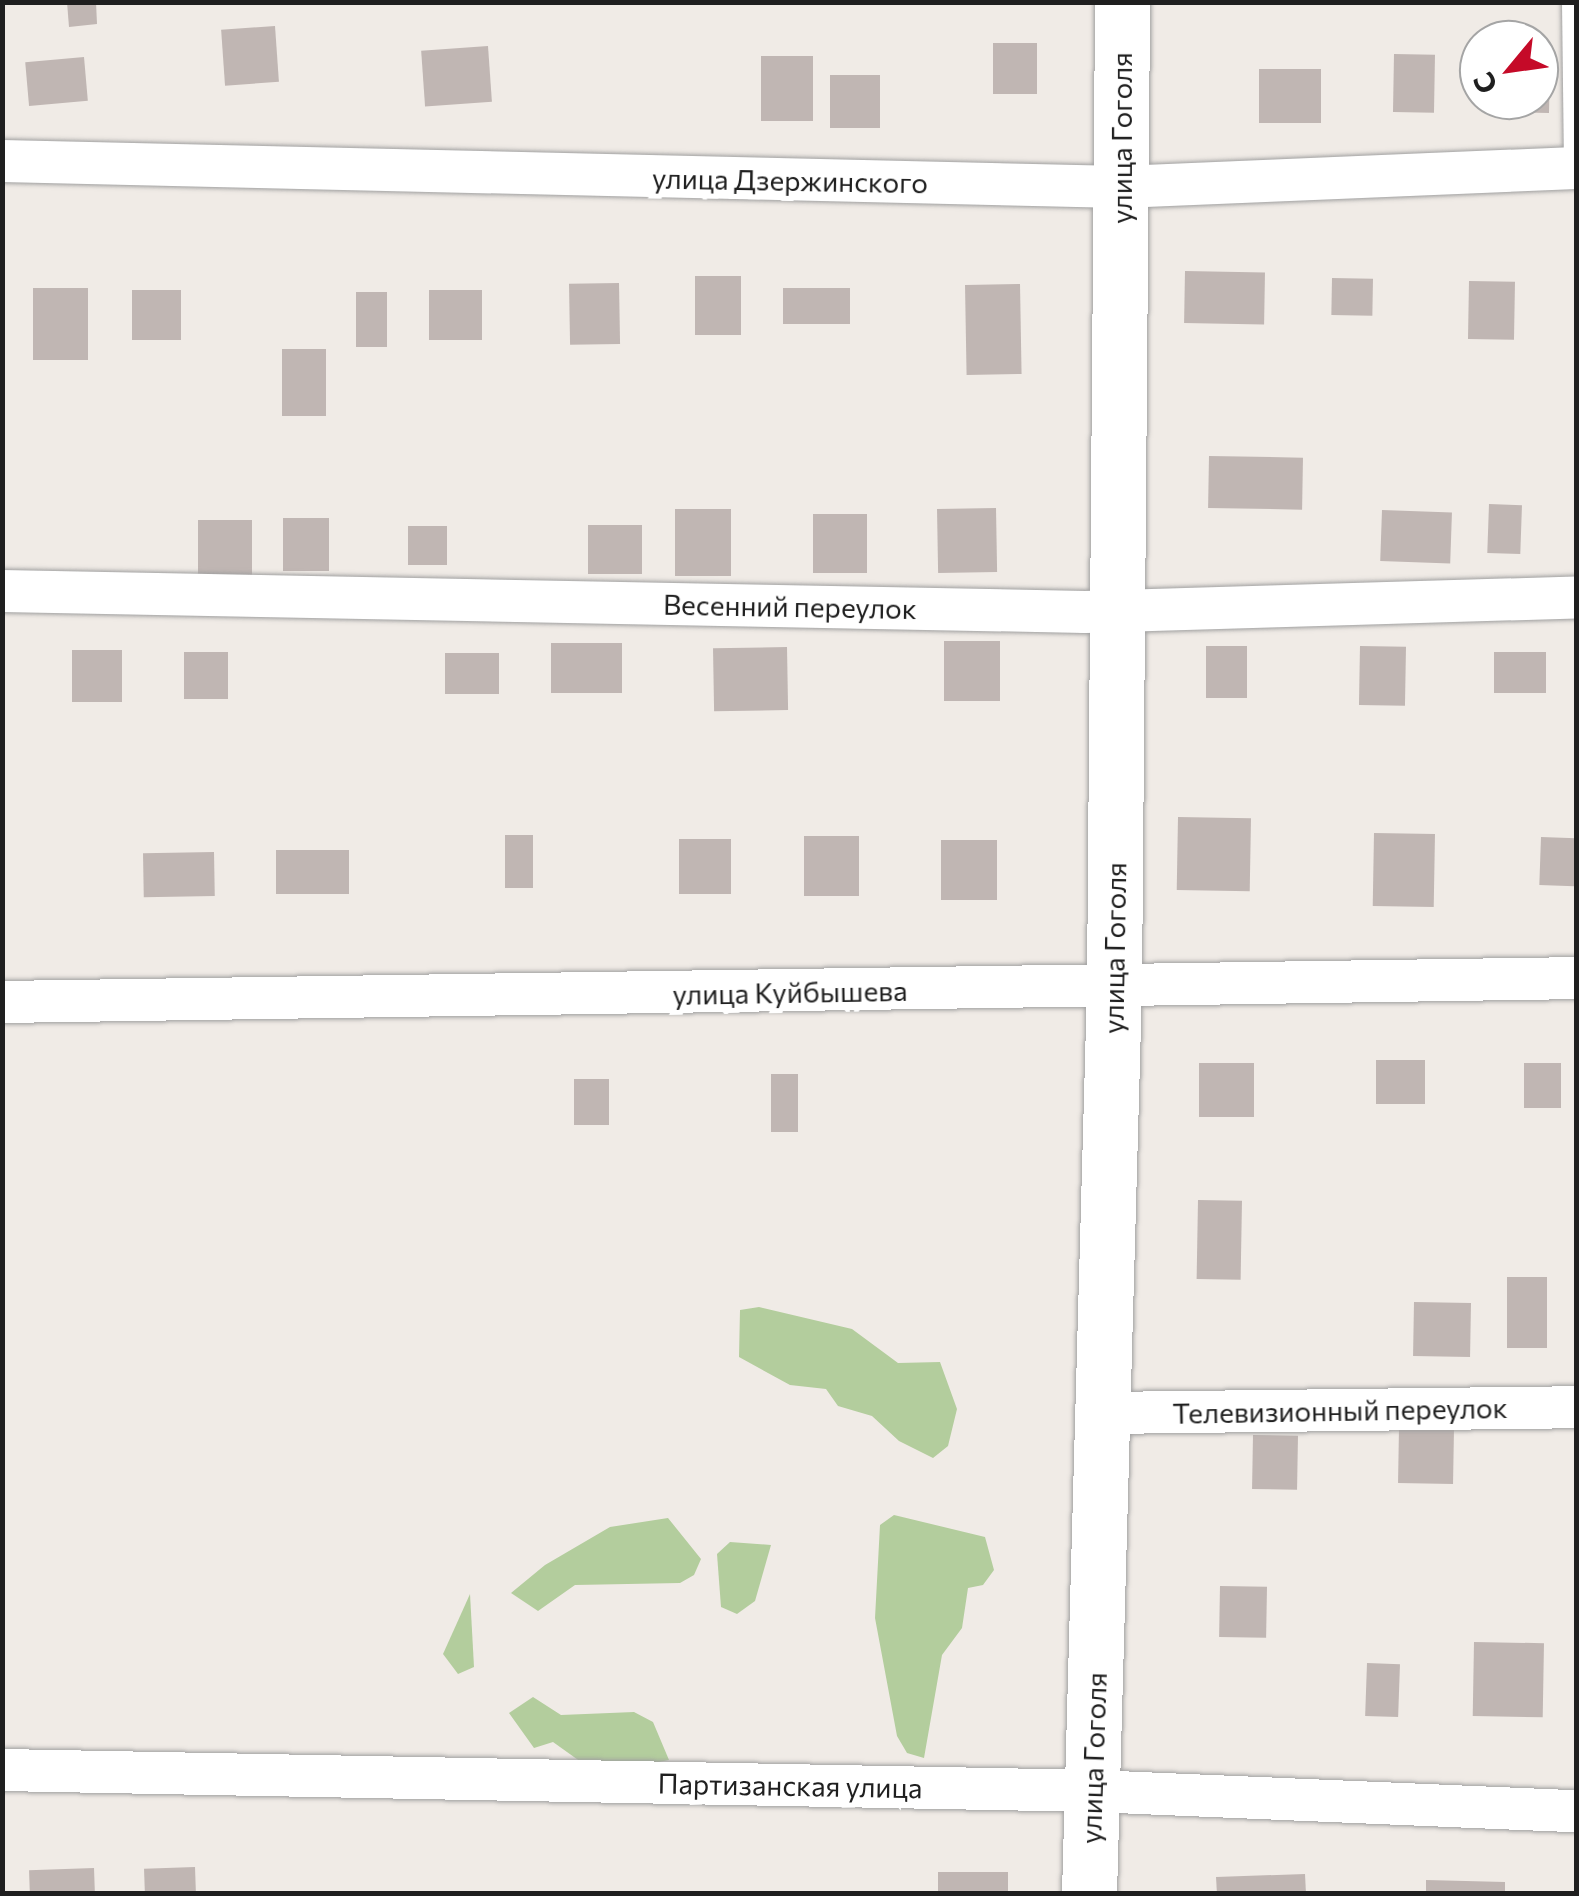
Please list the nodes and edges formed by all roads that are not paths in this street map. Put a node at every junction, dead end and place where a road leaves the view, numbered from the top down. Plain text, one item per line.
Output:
1 (1122, 2) edge
2 (1573, 2) edge
3 (2, 162) edge
4 (1576, 168) edge
5 (1121, 187) junction
6 (2, 591) edge
7 (1576, 597) edge
8 (1117, 611) junction
9 (1576, 978) edge
10 (1114, 987) junction
11 (2, 1002) edge
12 (1576, 1407) edge
13 (1102, 1413) junction
14 (2, 1770) edge
15 (1092, 1791) junction
16 (1576, 1811) edge
17 (1089, 1894) edge

1 - 5 street, улица Гоголя
2 - 4 lane
3 - 5 street, улица Дзержинского
4 - 5 street, улица Дзержинского
5 - 8 street, улица Гоголя
6 - 8 street, Весенний переулок
7 - 8 street, Весенний переулок
8 - 10 street, улица Гоголя
9 - 10 street, улица Куйбышева
10 - 11 street, улица Куйбышева
10 - 13 street, улица Гоголя
12 - 13 street, Телевизионный переулок
13 - 15 street, улица Гоголя
14 - 15 street, Партизанская улица
15 - 16 street, Партизанская улица
15 - 17 street, улица Гоголя

